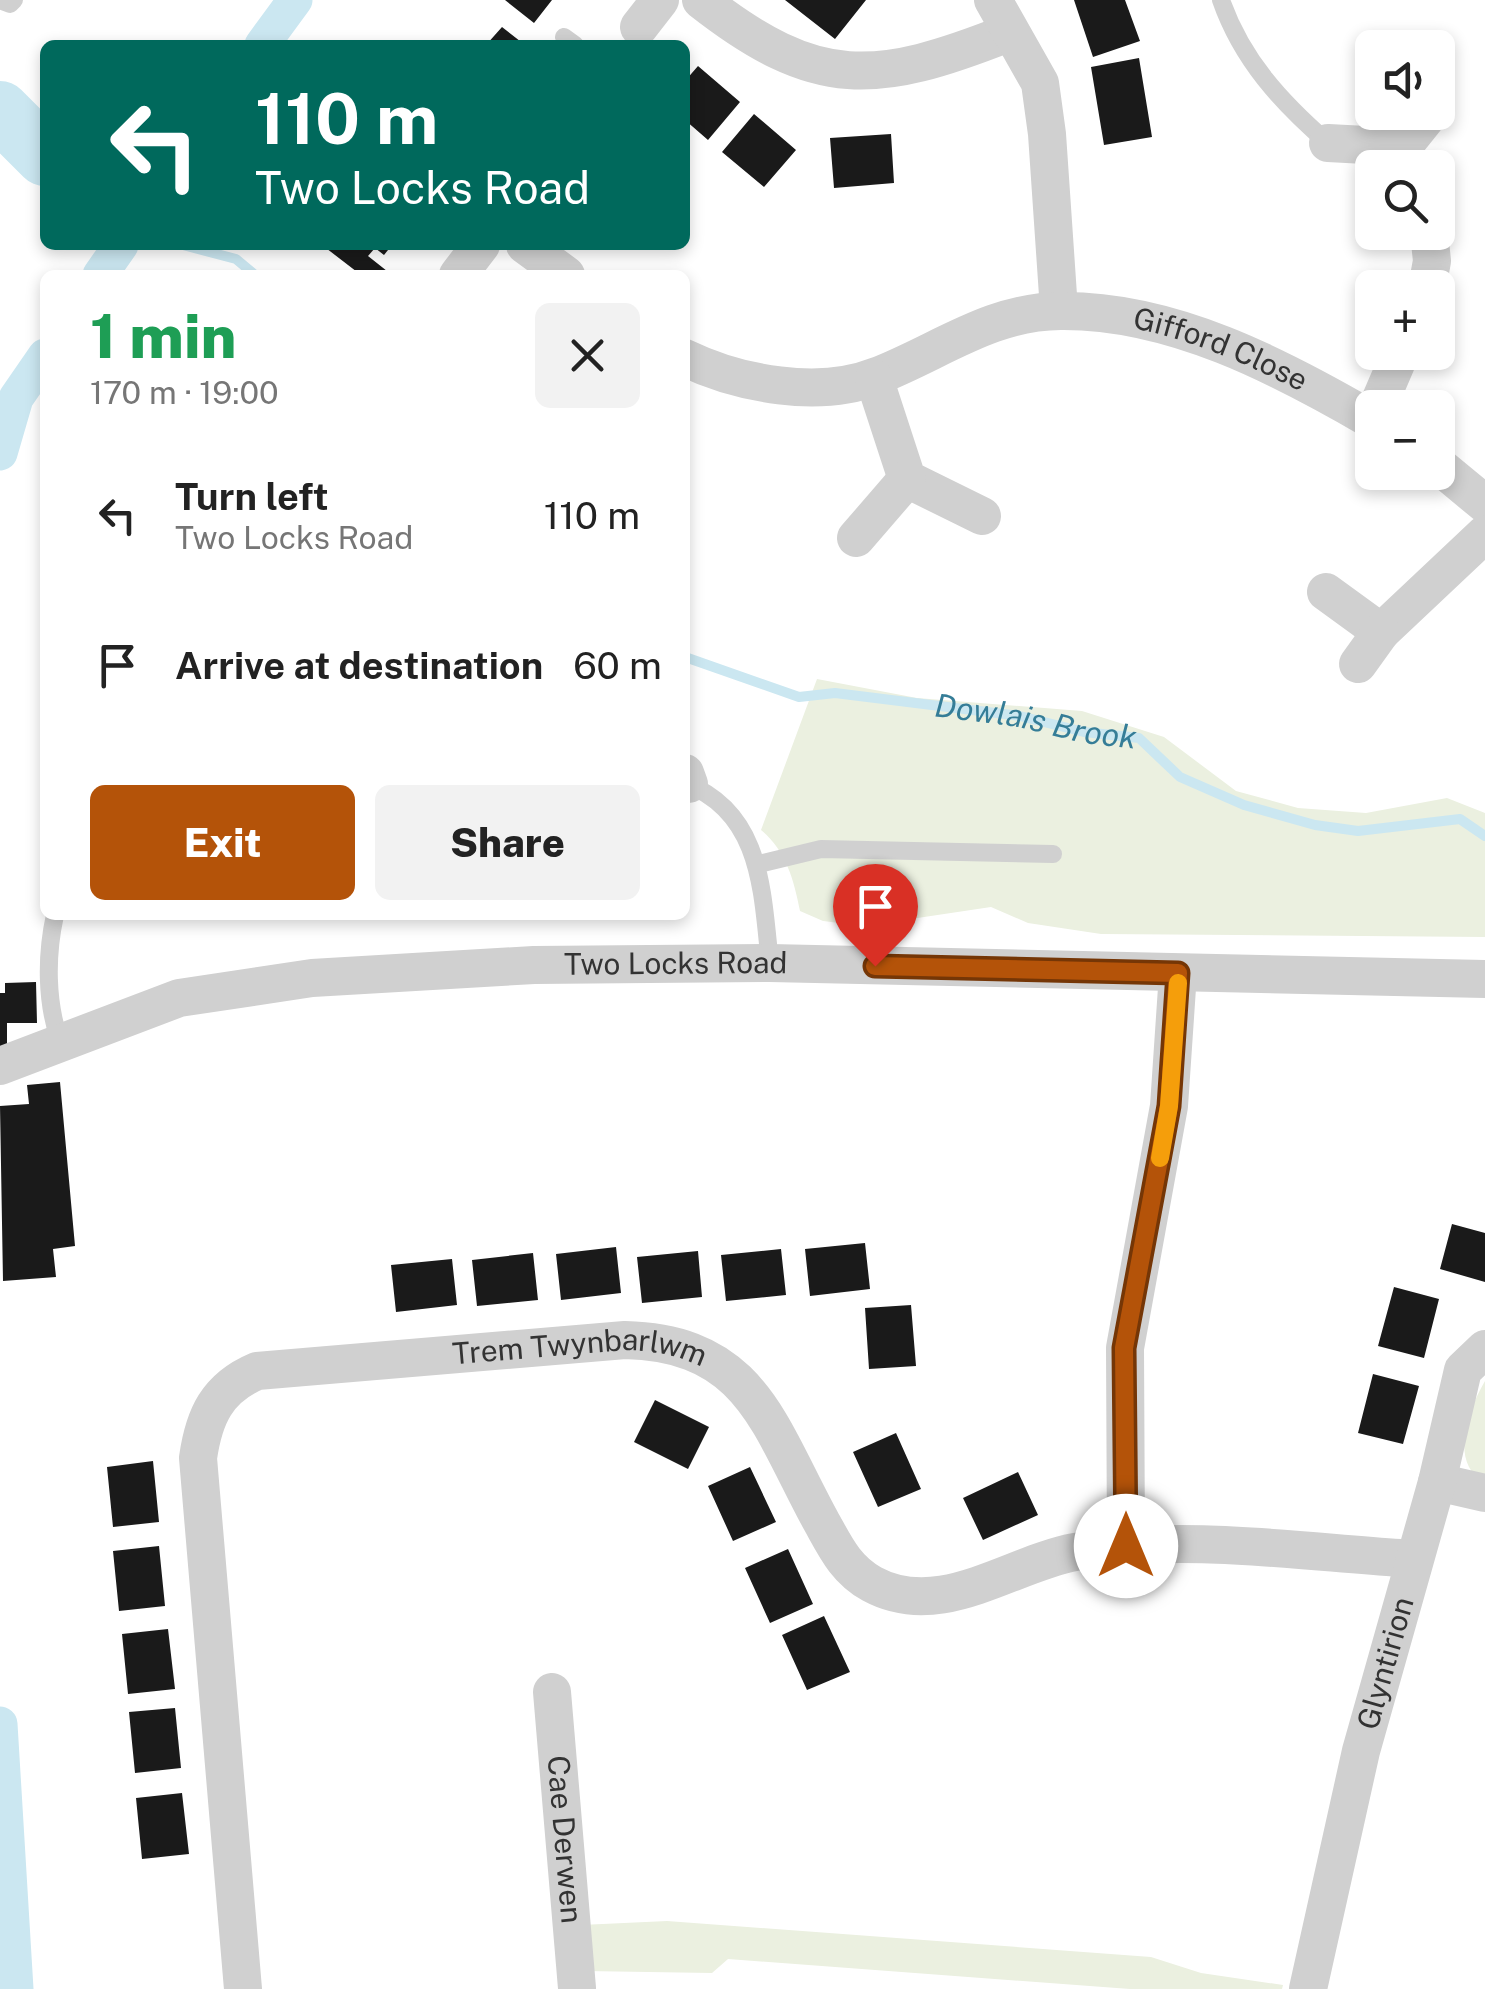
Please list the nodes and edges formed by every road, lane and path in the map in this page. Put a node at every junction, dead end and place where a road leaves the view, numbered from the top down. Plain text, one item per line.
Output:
1 (0, 0) edge
2 (14, 0) edge
3 (701, 0) edge
4 (1221, 0) edge
5 (1001, 17) edge
6 (1328, 143) joint
7 (1367, 150) edge
8 (477, 250) edge
9 (533, 250) edge
10 (462, 270) edge
11 (559, 270) edge
12 (1059, 310) junction
13 (690, 360) edge
14 (874, 378) junction
15 (1355, 410) edge
16 (1455, 479) edge
17 (907, 480) junction
18 (1485, 504) edge
19 (982, 516) dead end
20 (1485, 534) edge
21 (856, 538) dead end
22 (1326, 592) dead end
23 (1382, 632) junction
24 (1358, 664) dead end
25 (690, 783) edge
26 (1053, 854) dead end
27 (759, 864) junction
28 (55, 920) edge
29 (770, 963) junction
30 (1178, 973) junction
31 (1485, 979) edge
32 (60, 1042) junction
33 (0, 1066) edge
34 (1485, 1348) edge
35 (1437, 1482) junction
36 (1485, 1493) edge
37 (1126, 1546) junction
38 (1413, 1563) junction
39 (552, 1692) dead end
40 (577, 1988) edge
41 (243, 1989) edge
42 (566, 1989) edge
43 (591, 1989) edge
44 (1308, 1989) edge

1 - 2 lane
3 - 5 street
4 - 6 lane
5 - 12 street
6 - 7 street
8 - 10 street
9 - 11 street
12 - 14 street, Gifford Close
12 - 15 street, Gifford Close
13 - 14 street, Gifford Close
14 - 17 street
16 - 18 street
17 - 19 street
17 - 21 street
20 - 23 street
22 - 23 street
23 - 24 street
25 - 27 lane
26 - 27 lane
27 - 29 lane
28 - 32 lane
29 - 30 street, Two Locks Road
29 - 32 street, Two Locks Road
30 - 31 street, Two Locks Road
30 - 37 street
32 - 33 street, Two Locks Road
34 - 35 street, Glyntirion
35 - 36 street
35 - 38 street, Glyntirion
37 - 38 street, Trem Twynbarlwm
37 - 41 street, Trem Twynbarlwm
38 - 44 street, Glyntirion
39 - 40 street, Cae Derwen
40 - 42 street
40 - 43 street

